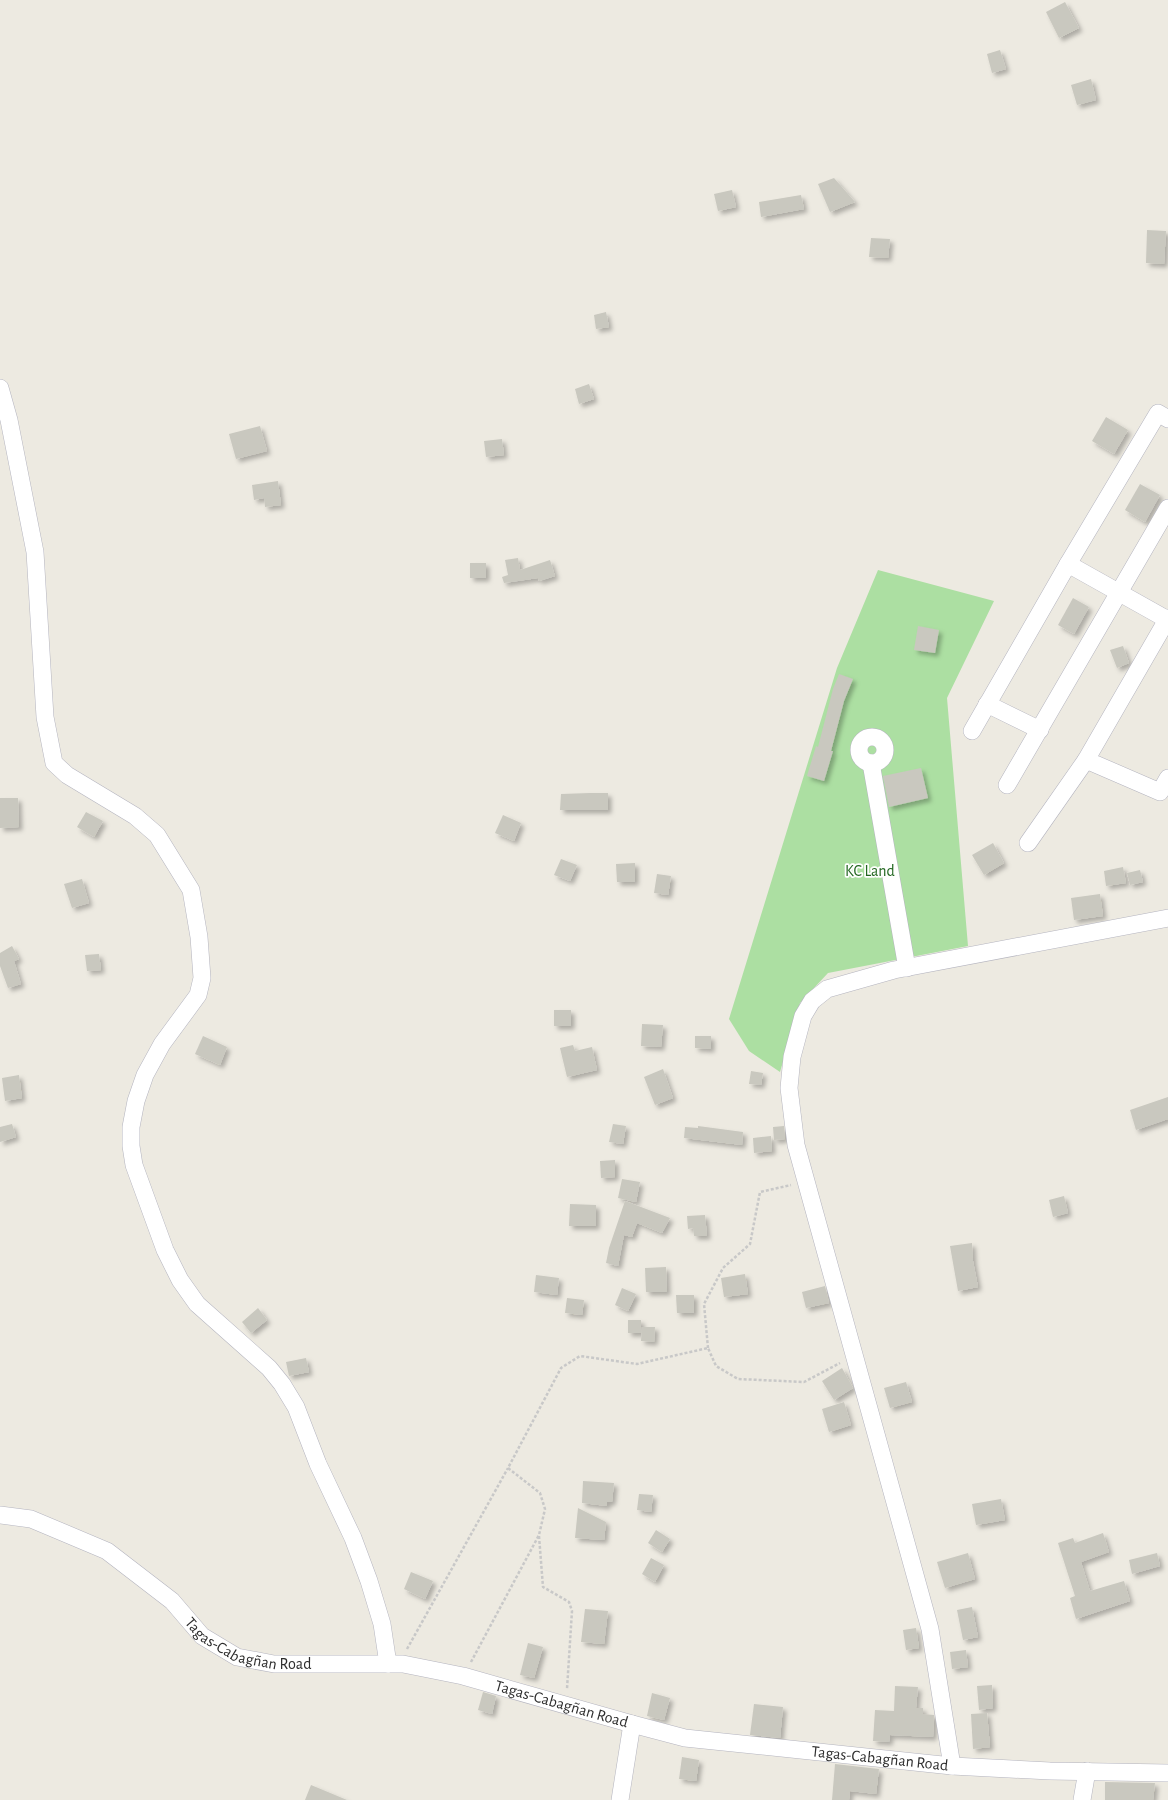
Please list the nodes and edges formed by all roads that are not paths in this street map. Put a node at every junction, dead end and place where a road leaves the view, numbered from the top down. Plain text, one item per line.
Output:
1 (0, 388) edge
2 (1168, 419) edge
3 (1168, 508) edge
4 (1068, 564) junction
5 (1119, 594) junction
6 (1168, 619) edge
7 (987, 704) junction
8 (1040, 730) junction
9 (972, 731) dead end
10 (1086, 760) junction
11 (871, 763) dead end
12 (1168, 778) edge
13 (1007, 785) dead end
14 (1028, 843) dead end
15 (1168, 918) edge
16 (907, 968) junction
17 (0, 1515) edge
18 (394, 1664) junction
19 (632, 1724) junction
20 (952, 1766) junction
21 (1087, 1771) junction
22 (1168, 1773) edge
23 (620, 1800) edge
24 (1082, 1800) edge

1 - 18 street
2 - 4 street
3 - 5 street
4 - 5 street
4 - 7 street
5 - 6 street
5 - 8 street
6 - 10 street
7 - 8 street
7 - 9 street
8 - 13 street
10 - 12 street
10 - 14 street
11 - 16 street
15 - 16 street
16 - 20 street
17 - 18 street, Tagas-Cabagñan Road
18 - 19 street, Tagas-Cabagñan Road
19 - 20 street, Tagas-Cabagñan Road
19 - 23 street
20 - 21 street, Tagas-Cabagñan Road
21 - 22 street, Tagas-Cabagñan Road
21 - 24 street

